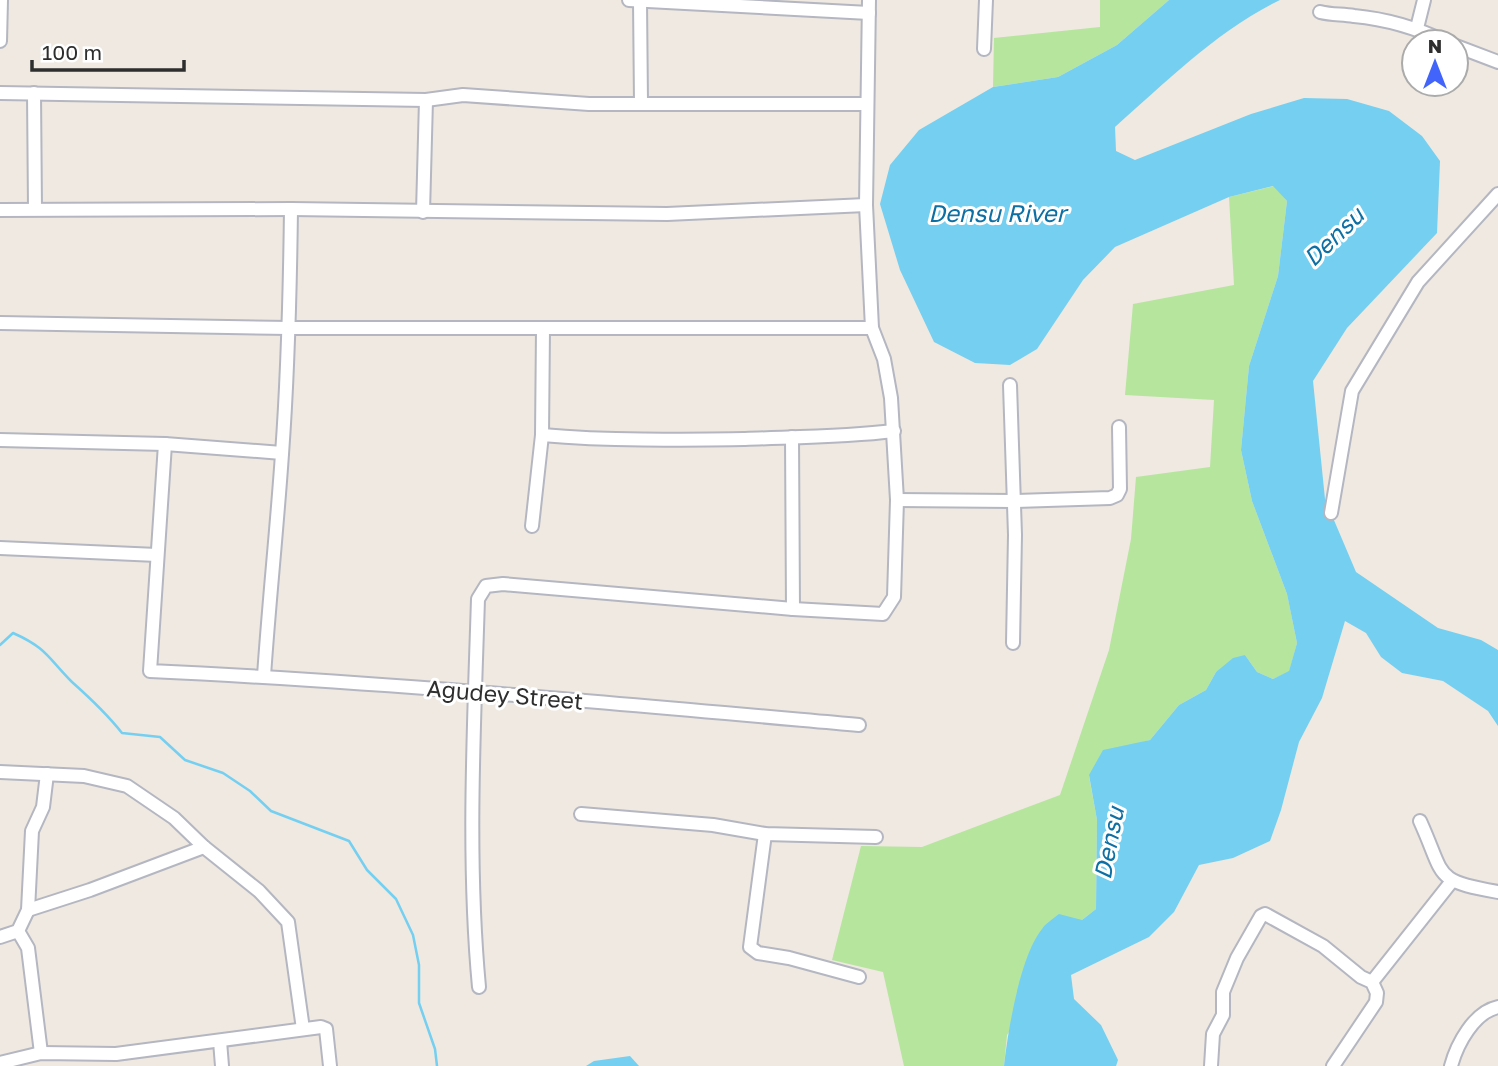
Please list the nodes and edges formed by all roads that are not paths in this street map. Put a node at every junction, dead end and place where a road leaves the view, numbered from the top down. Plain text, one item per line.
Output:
1 (1, 0) edge
2 (629, 0) edge
3 (986, 0) edge
4 (1424, 0) edge
5 (640, 1) edge
6 (740, 3) edge
7 (869, 6) edge
8 (1320, 12) dead end
9 (1417, 28) joint
10 (0, 41) edge
11 (984, 49) dead end
12 (1470, 51) edge
13 (1498, 62) edge
14 (0, 93) edge
15 (34, 93) junction
16 (426, 100) junction
17 (641, 103) junction
18 (866, 104) junction
19 (1498, 194) edge
20 (866, 205) junction
21 (35, 209) junction
22 (291, 209) junction
23 (0, 210) edge
24 (424, 212) junction
25 (0, 323) edge
26 (289, 328) junction
27 (872, 328) junction
28 (543, 329) junction
29 (1010, 385) dead end
30 (1118, 427) dead end
31 (894, 431) junction
32 (542, 435) junction
33 (792, 438) junction
34 (0, 440) edge
35 (165, 444) junction
36 (282, 453) junction
37 (897, 500) junction
38 (1013, 501) junction
39 (1331, 513) dead end
40 (532, 526) dead end
41 (0, 548) edge
42 (158, 555) junction
43 (793, 609) junction
44 (1013, 643) dead end
45 (264, 676) junction
46 (475, 691) junction
47 (859, 724) dead end
48 (0, 772) edge
49 (47, 774) junction
50 (581, 814) dead end
51 (1420, 821) dead end
52 (765, 834) junction
53 (876, 838) dead end
54 (204, 847) junction
55 (1452, 881) junction
56 (1498, 892) edge
57 (28, 910) junction
58 (18, 931) junction
59 (0, 937) edge
60 (859, 977) dead end
61 (1372, 982) junction
62 (479, 987) dead end
63 (1498, 1007) edge
64 (303, 1029) junction
65 (220, 1041) junction
66 (41, 1053) junction
67 (116, 1060) edge
68 (0, 1063) edge
69 (222, 1066) edge
70 (330, 1066) edge
71 (1210, 1066) edge
72 (1333, 1066) edge
73 (1451, 1066) edge

1 - 10 street
2 - 5 street
3 - 11 street
4 - 9 street
5 - 6 street
5 - 17 street
6 - 7 street
7 - 18 street
8 - 9 street
12 - 13 street
14 - 15 street
15 - 16 street
15 - 21 street
16 - 17 street
16 - 24 street
17 - 18 street
18 - 20 street
19 - 39 street
20 - 24 street
20 - 27 street
21 - 22 street
21 - 23 street
22 - 24 street
22 - 26 street
25 - 26 street
26 - 28 street
26 - 36 street
27 - 28 street
27 - 31 street
28 - 32 street
29 - 38 street
30 - 38 street
31 - 33 street
31 - 37 street
32 - 33 street
32 - 40 street
33 - 43 street
34 - 35 street
35 - 36 street
35 - 42 street
36 - 45 street
37 - 38 street
37 - 43 street
38 - 44 street
41 - 42 street
42 - 45 street, Agudey Street
43 - 46 street
45 - 46 street, Agudey Street
46 - 47 street, Agudey Street
46 - 62 street
48 - 49 street
49 - 54 street
49 - 57 street
50 - 52 street
51 - 55 street
52 - 53 street
52 - 60 street
54 - 57 street
54 - 64 street
55 - 56 street
55 - 61 street
57 - 58 street
58 - 59 street
58 - 66 street
61 - 71 street
61 - 72 street
63 - 73 street
64 - 65 street
64 - 70 street
65 - 67 street
65 - 69 street
66 - 67 street
66 - 68 street

